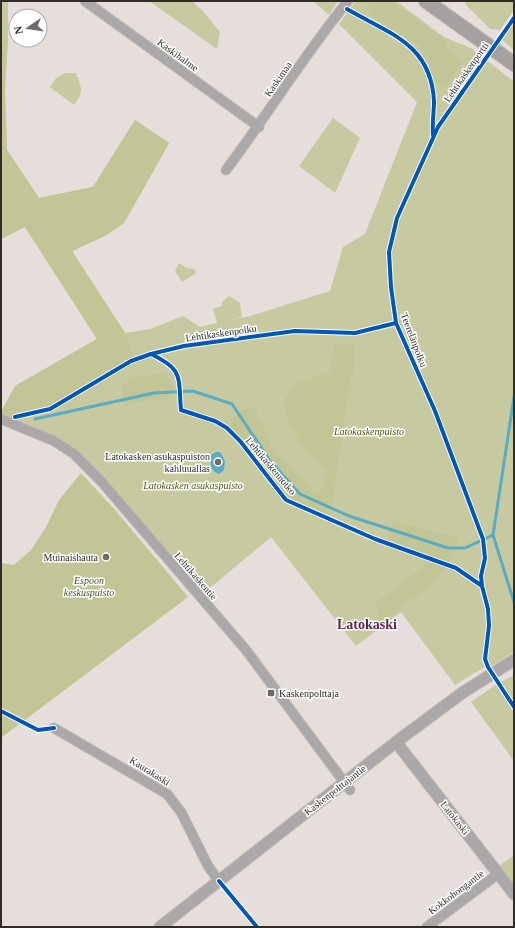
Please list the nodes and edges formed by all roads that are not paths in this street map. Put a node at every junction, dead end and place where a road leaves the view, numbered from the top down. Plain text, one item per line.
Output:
1 (85, 1) edge
2 (348, 1) edge
3 (426, 1) edge
4 (440, 1) edge
5 (475, 34) junction
6 (514, 64) edge
7 (259, 127) junction
8 (226, 170) dead end
9 (1, 419) edge
10 (514, 660) edge
11 (54, 728) dead end
12 (396, 742) junction
13 (347, 786) junction
14 (498, 874) junction
15 (219, 881) junction
16 (514, 894) edge
17 (160, 927) edge
18 (428, 927) edge

1 - 7 street, Kaskihalme
2 - 7 street, Kaskimaa
3 - 5 main road
4 - 5 main road
5 - 6 main road
7 - 8 street, Kaskimaa
9 - 13 street, Lehtikaskentie
10 - 12 street, Kaskenpolttajantie
11 - 15 street, Kaurakaski
12 - 13 street, Kaskenpolttajantie
12 - 14 street, Latokaski
13 - 15 street, Kaskenpolttajantie
14 - 16 street, Latokaski
14 - 18 street, Kokkohongantie
15 - 17 street, Kaskenpolttajantie

